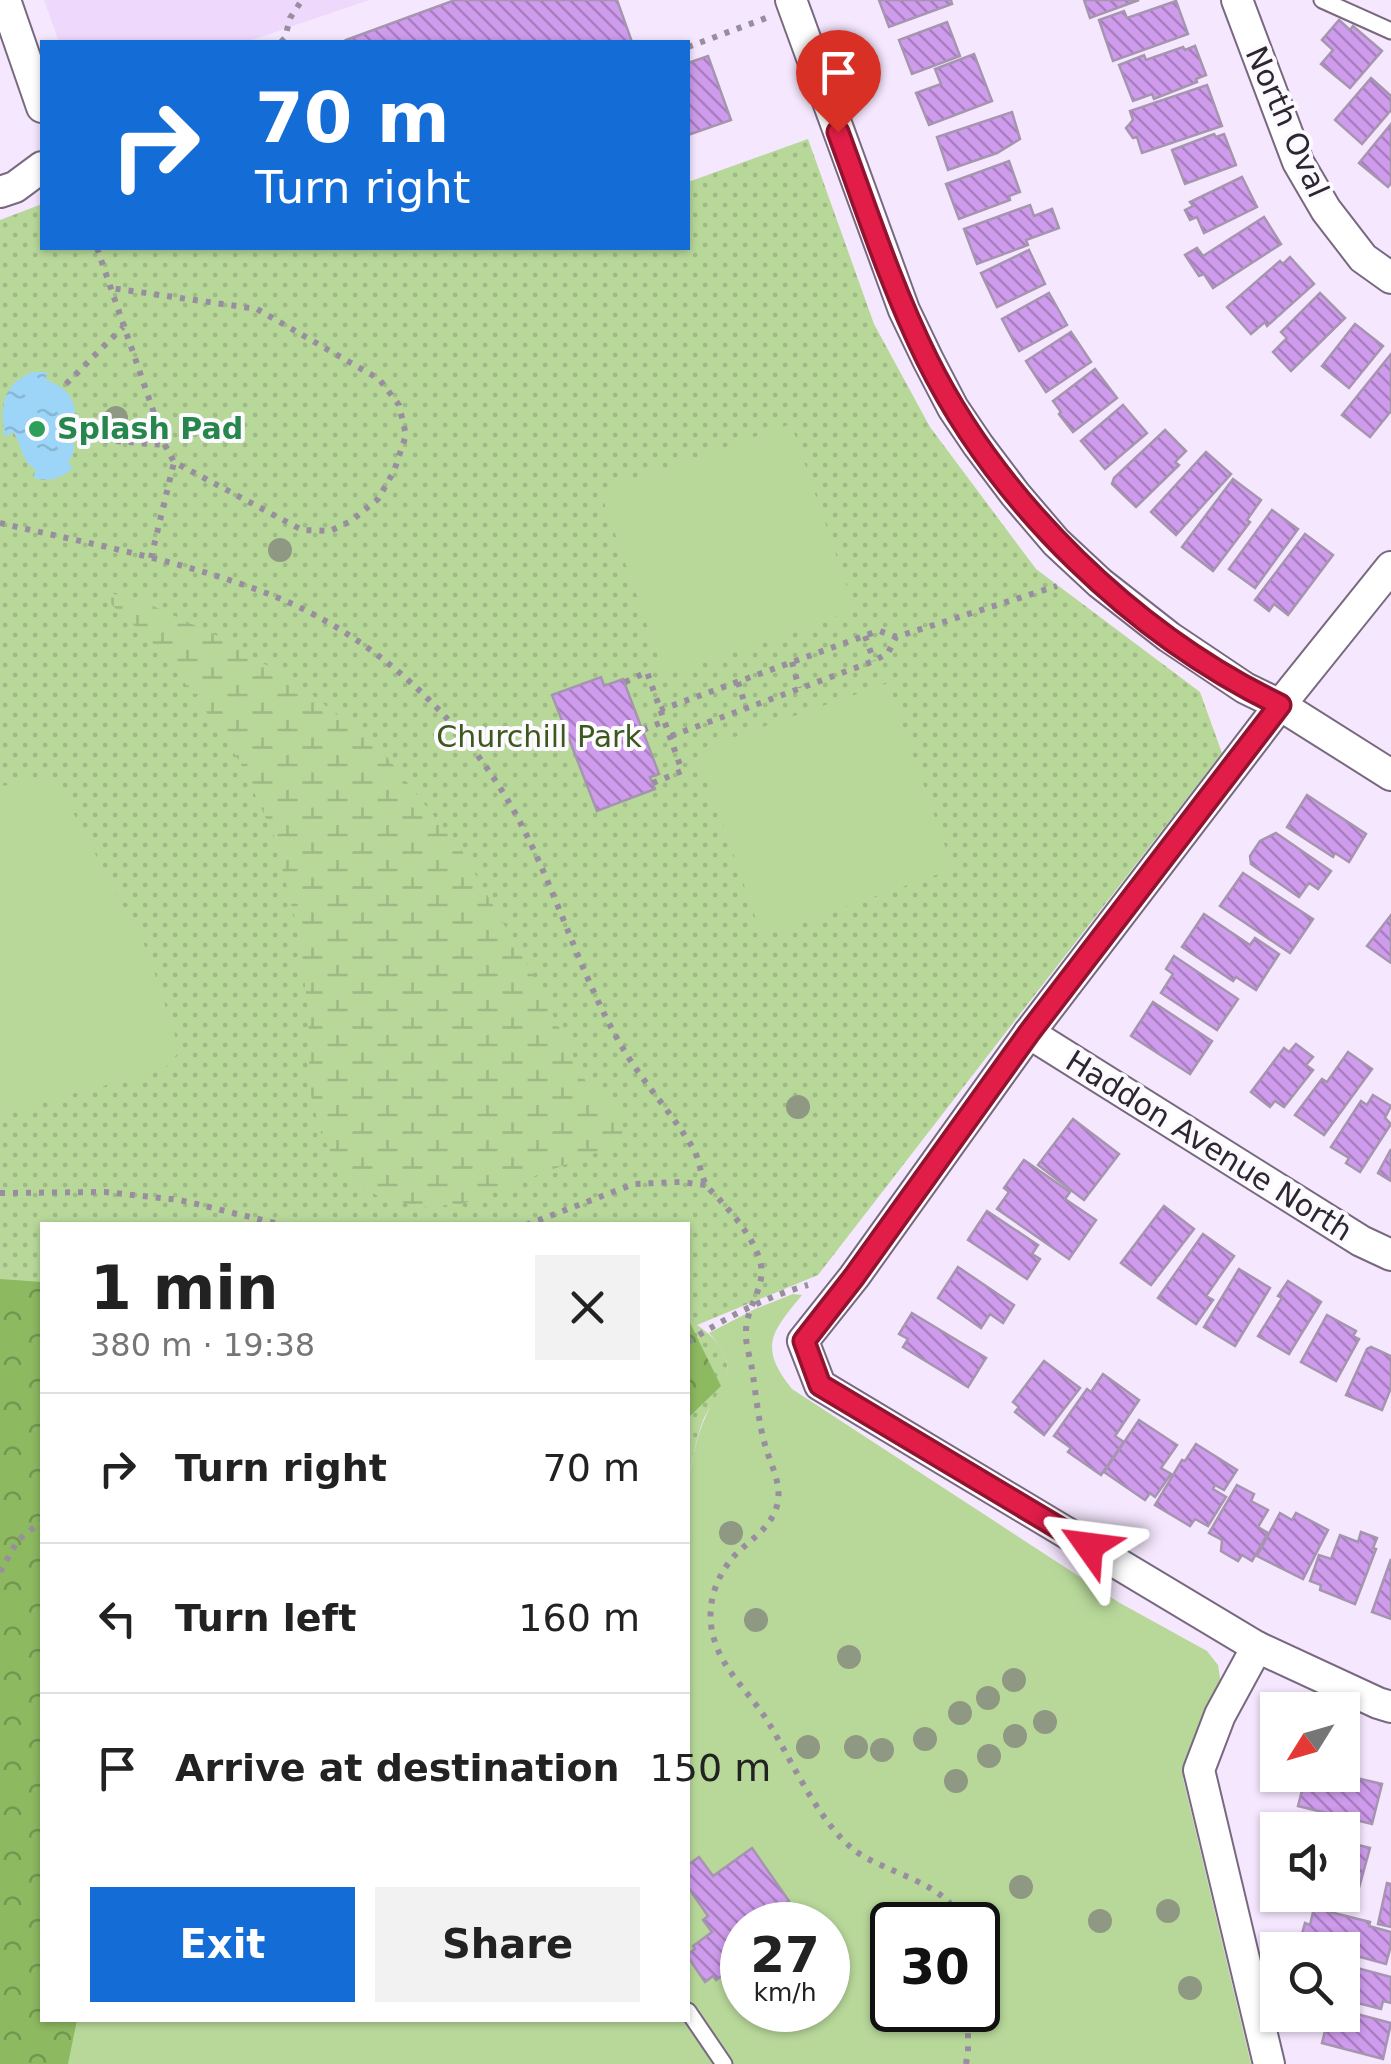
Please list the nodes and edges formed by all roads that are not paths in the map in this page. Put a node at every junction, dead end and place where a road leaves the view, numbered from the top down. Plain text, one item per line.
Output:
1 (4, 0) edge
2 (1237, 0) edge
3 (1322, 0) edge
4 (780, 8) edge
5 (1391, 31) edge
6 (40, 101) edge
7 (40, 167) edge
8 (0, 192) edge
9 (1391, 278) edge
10 (1391, 567) edge
11 (1280, 705) junction
12 (1391, 776) edge
13 (1029, 1033) junction
14 (1391, 1254) edge
15 (1257, 1647) junction
16 (1391, 1707) edge
17 (690, 2014) edge
18 (724, 2064) edge
19 (1269, 2064) edge

1 - 6 street
2 - 9 street, North Oval
3 - 5 lane
4 - 11 street
7 - 8 street
10 - 11 street
11 - 12 street
11 - 13 street
13 - 14 street, Haddon Avenue North
13 - 15 street
15 - 16 street
15 - 19 street
17 - 18 lane

